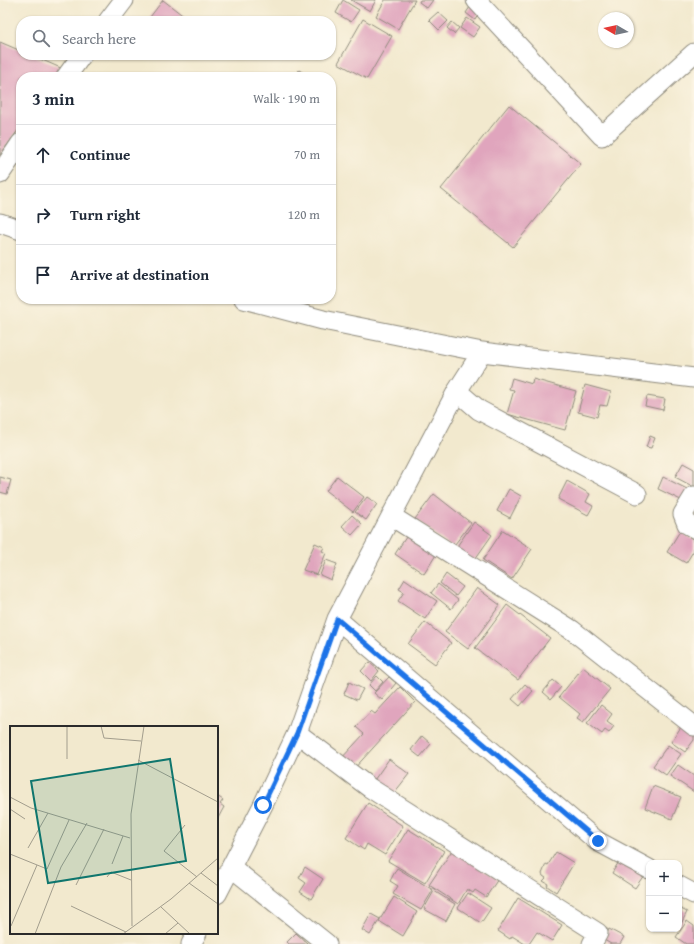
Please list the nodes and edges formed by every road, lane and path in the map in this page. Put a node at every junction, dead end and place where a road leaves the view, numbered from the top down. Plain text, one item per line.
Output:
1 (124, 0) edge
2 (476, 0) edge
3 (112, 16) edge
4 (694, 53) edge
5 (78, 60) edge
6 (70, 72) edge
7 (16, 150) edge
8 (0, 174) edge
9 (0, 223) edge
10 (16, 228) edge
11 (263, 304) edge
12 (482, 352) junction
13 (694, 378) edge
14 (457, 391) junction
15 (637, 494) dead end
16 (694, 496) edge
17 (391, 516) junction
18 (694, 528) edge
19 (337, 619) junction
20 (694, 726) edge
21 (297, 733) junction
22 (231, 867) junction
23 (646, 868) edge
24 (682, 888) edge
25 (218, 892) edge
26 (694, 894) edge
27 (196, 934) edge
28 (191, 944) edge
29 (326, 944) edge
30 (592, 944) edge

1 - 3 street
2 - 4 street
5 - 6 street
7 - 8 street
9 - 10 street
11 - 12 street
12 - 13 street
12 - 14 street
14 - 15 street
14 - 17 street
16 - 18 street
17 - 19 street
17 - 20 street
19 - 21 street
19 - 23 street
21 - 22 street
21 - 30 street
22 - 25 street
22 - 29 street
24 - 26 street
27 - 28 street

